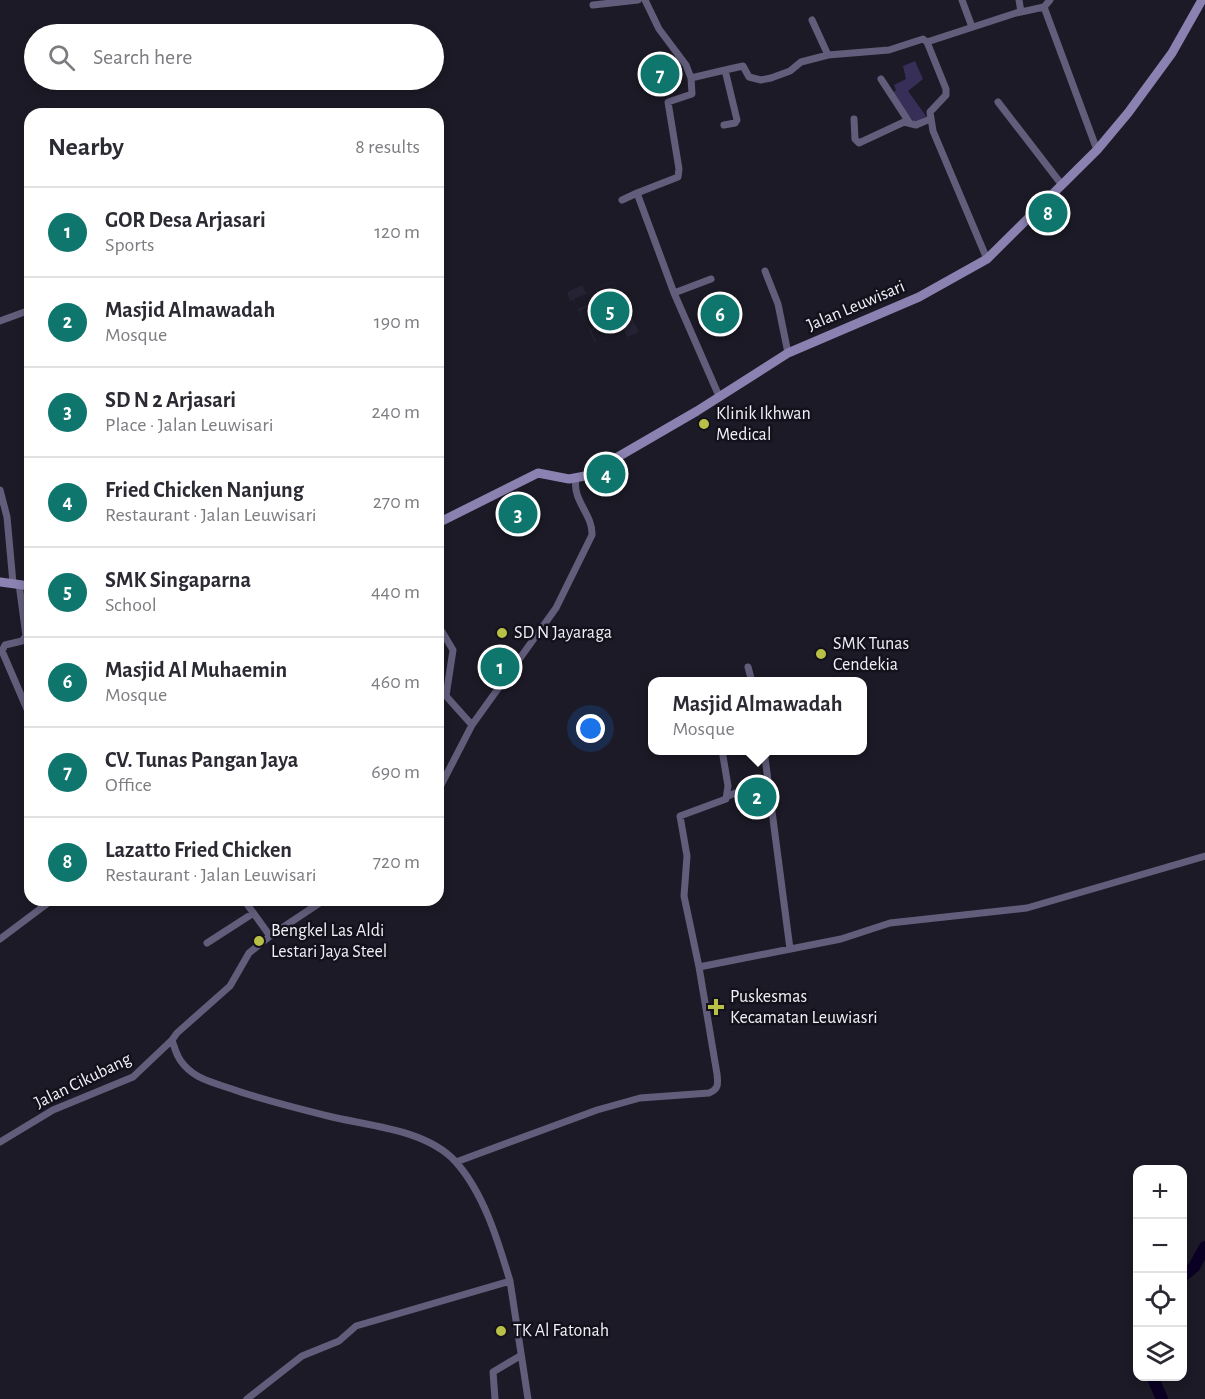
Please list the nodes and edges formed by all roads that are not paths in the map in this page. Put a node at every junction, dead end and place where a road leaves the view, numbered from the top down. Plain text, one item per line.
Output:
1 (638, 0) edge
2 (645, 0) edge
3 (962, 0) edge
4 (1019, 0) edge
5 (1050, 0) edge
6 (1202, 0) edge
7 (593, 5) dead end
8 (1044, 7) junction
9 (1021, 12) junction
10 (812, 20) dead end
11 (972, 27) junction
12 (927, 42) junction
13 (828, 55) junction
14 (725, 70) junction
15 (692, 78) junction
16 (881, 79) dead end
17 (998, 102) dead end
18 (854, 119) dead end
19 (930, 119) junction
20 (909, 122) junction
21 (724, 125) dead end
22 (1097, 150) junction
23 (1062, 185) junction
24 (637, 193) junction
25 (622, 200) dead end
26 (987, 260) junction
27 (765, 271) dead end
28 (711, 279) dead end
29 (674, 293) junction
30 (24, 312) edge
31 (0, 321) edge
32 (788, 353) junction
33 (719, 396) junction
34 (576, 479) junction
35 (0, 490) edge
36 (444, 520) edge
37 (0, 582) edge
38 (16, 584) junction
39 (24, 585) edge
40 (24, 626) edge
41 (444, 635) edge
42 (24, 638) edge
43 (748, 667) dead end
44 (751, 677) edge
45 (24, 702) edge
46 (472, 725) junction
47 (723, 755) edge
48 (765, 755) edge
49 (444, 779) edge
50 (768, 780) junction
51 (728, 796) junction
52 (1205, 856) edge
53 (44, 906) edge
54 (247, 906) edge
55 (315, 906) edge
56 (252, 914) junction
57 (270, 936) junction
58 (0, 939) edge
59 (207, 943) dead end
60 (790, 949) junction
61 (699, 967) junction
62 (172, 1040) junction
63 (0, 1142) edge
64 (456, 1162) junction
65 (510, 1281) junction
66 (520, 1356) junction
67 (247, 1399) edge
68 (495, 1399) edge
69 (528, 1399) edge

1 - 7 street
2 - 15 street
3 - 11 street
4 - 9 street
5 - 8 street
6 - 22 main road, Jalan Leuwisari
8 - 9 street
8 - 22 street
9 - 11 street
10 - 13 street
11 - 12 street
12 - 13 street
12 - 19 street
13 - 14 street
14 - 15 street
14 - 21 street
15 - 24 street
16 - 20 street
17 - 23 street
18 - 20 street
19 - 20 street
19 - 26 street
22 - 23 main road, Jalan Leuwisari
23 - 26 main road, Jalan Leuwisari
24 - 25 street
24 - 29 street
26 - 32 main road, Jalan Leuwisari
27 - 32 street
28 - 29 street
29 - 33 street
30 - 31 street
32 - 33 main road, Jalan Leuwisari
33 - 34 main road, Jalan Leuwisari
34 - 36 main road
34 - 46 street
35 - 38 street
37 - 38 main road
38 - 39 main road
38 - 40 street
41 - 46 street
42 - 45 street
43 - 44 street
46 - 49 street
47 - 51 street
48 - 50 street
50 - 51 street
50 - 60 street
51 - 61 street
52 - 60 street
53 - 58 street
54 - 56 street
55 - 57 street, Jalan Cikubang
56 - 57 street
56 - 59 street
57 - 62 street, Jalan Cikubang
60 - 61 street
61 - 64 street
62 - 63 street, Jalan Cikubang
62 - 64 street
64 - 65 street
65 - 66 street
65 - 67 street
66 - 68 street
66 - 69 street

